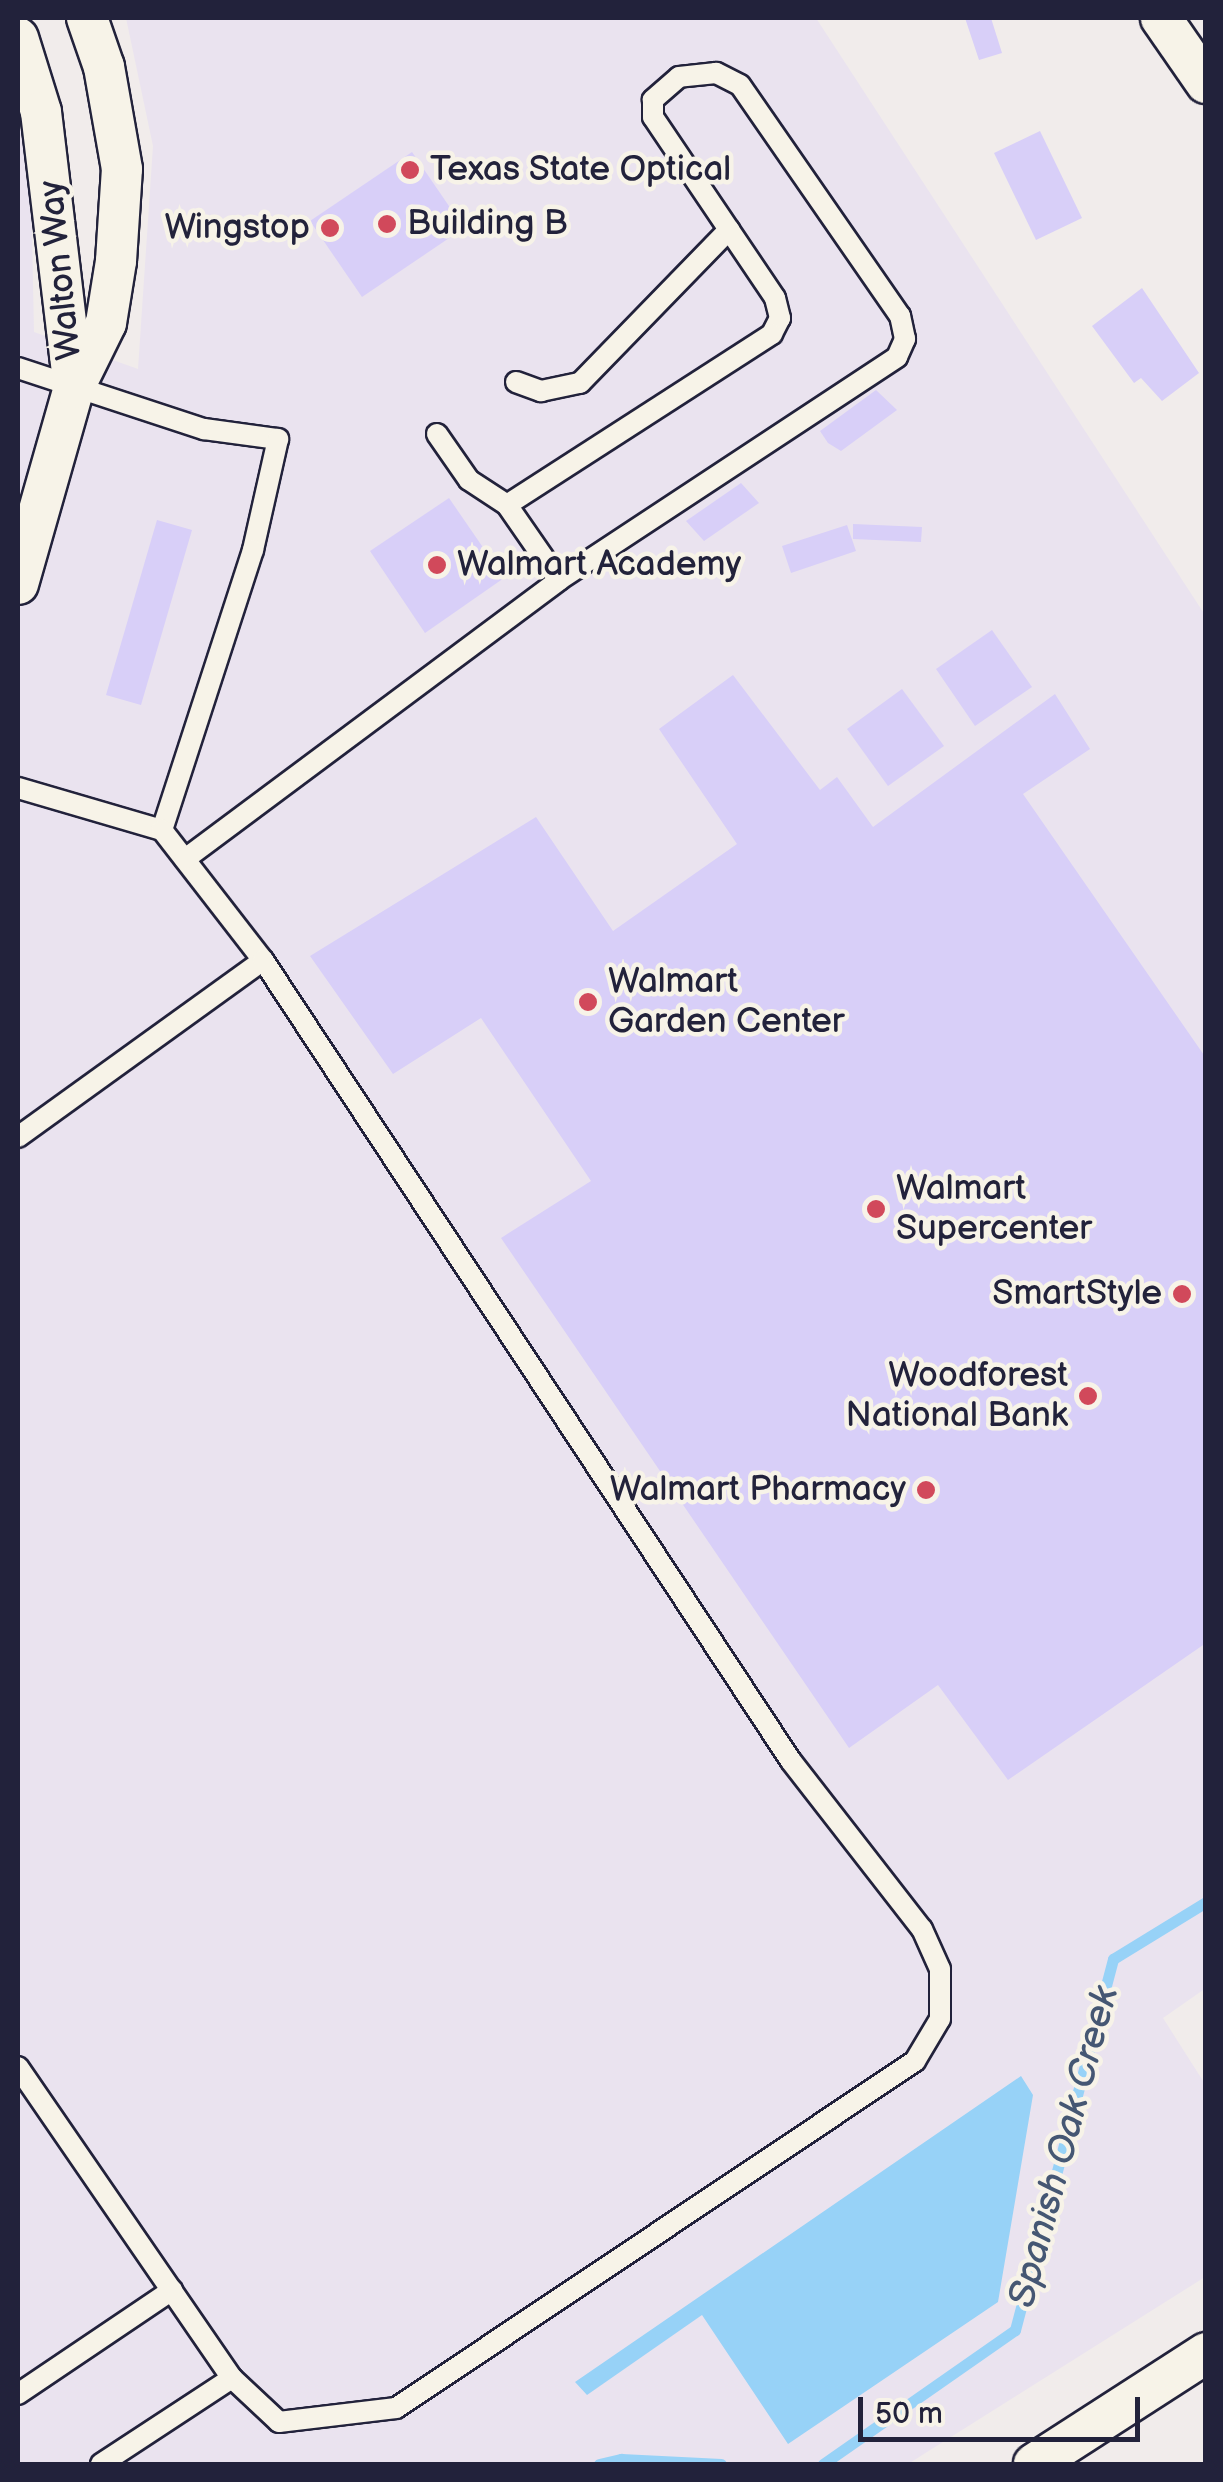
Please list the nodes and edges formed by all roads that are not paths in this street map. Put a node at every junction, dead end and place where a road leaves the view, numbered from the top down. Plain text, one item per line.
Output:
1 (87, 18) edge
2 (1161, 18) edge
3 (18, 38) edge
4 (1206, 82) edge
5 (728, 230) junction
6 (18, 368) edge
7 (516, 382) dead end
8 (74, 388) junction
9 (436, 434) dead end
10 (507, 505) junction
11 (559, 580) junction
12 (18, 584) edge
13 (18, 788) edge
14 (162, 830) junction
15 (185, 860) junction
16 (263, 960) junction
17 (18, 1137) edge
18 (19, 2073) edge
19 (172, 2290) junction
20 (1206, 2353) edge
21 (232, 2378) junction
22 (18, 2394) edge
23 (101, 2464) edge
24 (1034, 2464) edge

1 - 8 street, Walton Way
2 - 4 street
3 - 8 street, Walton Way
5 - 7 lane
5 - 10 lane
5 - 11 lane
6 - 8 lane
8 - 12 street, Walton Way
8 - 14 lane
9 - 10 lane
10 - 11 lane
11 - 15 lane
13 - 14 lane
14 - 15 lane
15 - 16 lane
16 - 17 lane
16 - 21 lane
18 - 19 lane
19 - 21 lane
19 - 22 lane
20 - 24 street
21 - 23 lane

